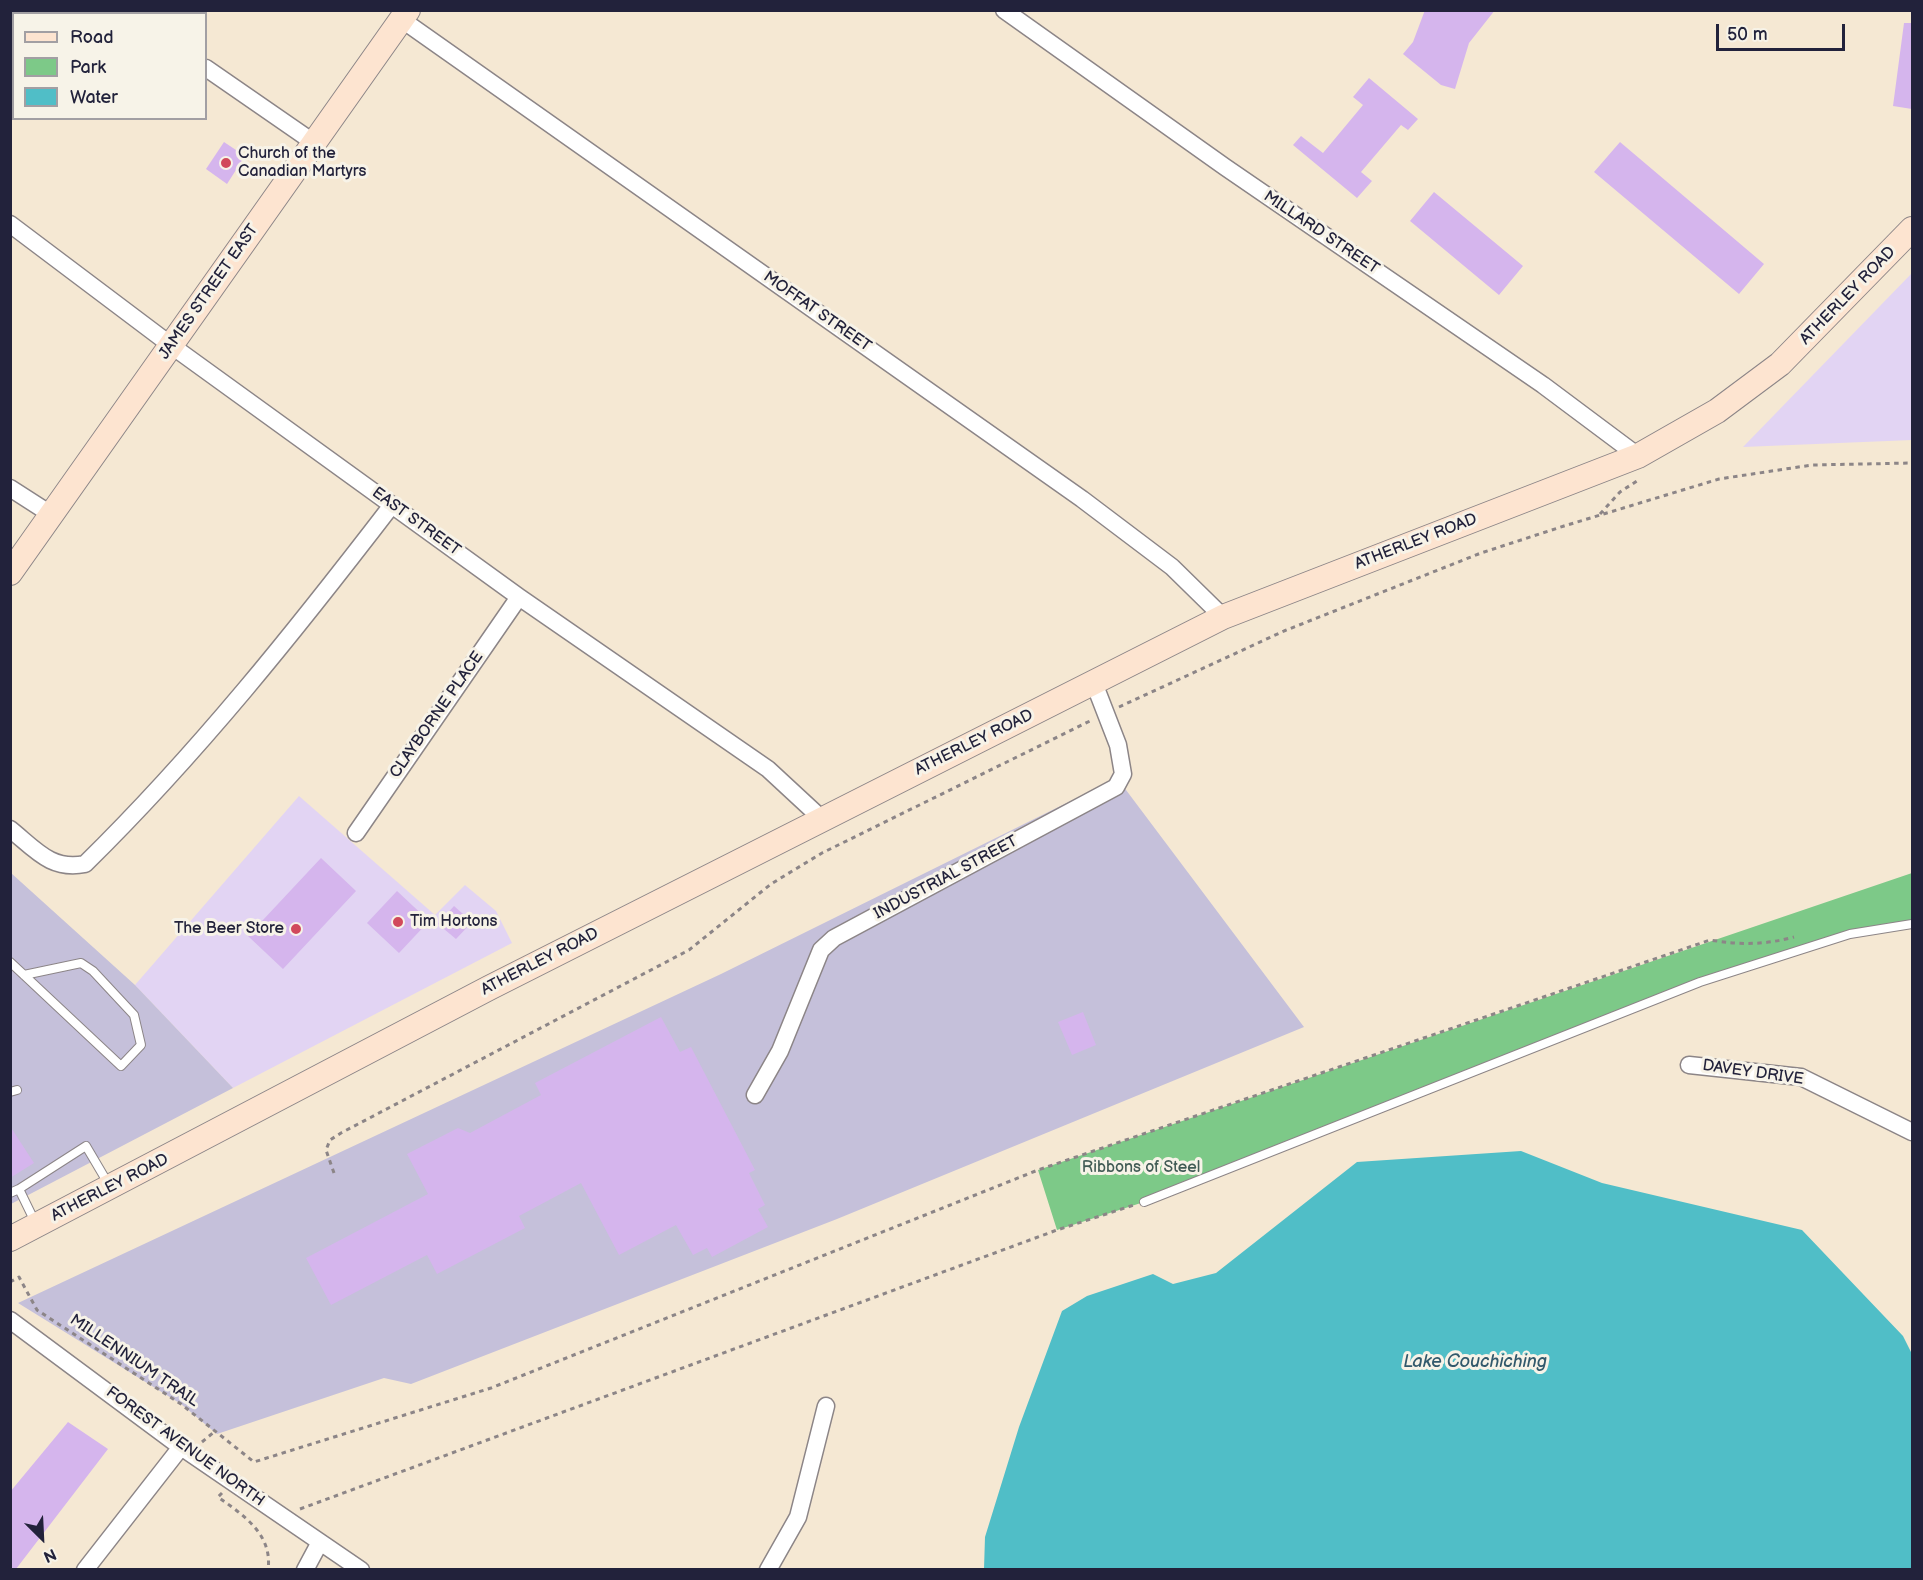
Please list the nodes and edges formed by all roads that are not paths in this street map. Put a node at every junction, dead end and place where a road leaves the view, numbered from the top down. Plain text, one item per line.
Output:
1 (1004, 10) edge
2 (404, 15) edge
3 (207, 70) edge
4 (313, 142) junction
5 (10, 224) edge
6 (1912, 229) edge
7 (172, 346) junction
8 (1642, 466) junction
9 (10, 488) edge
10 (392, 505) junction
11 (52, 515) junction
12 (10, 573) edge
13 (519, 597) junction
14 (1223, 617) junction
15 (1094, 683) junction
16 (822, 819) junction
17 (10, 829) edge
18 (356, 833) dead end
19 (1912, 924) edge
20 (10, 962) edge
21 (24, 975) junction
22 (1689, 1065) dead end
23 (755, 1095) dead end
24 (1912, 1132) edge
25 (111, 1188) junction
26 (15, 1191) edge
27 (1144, 1202) road end
28 (37, 1226) junction
29 (10, 1239) edge
30 (10, 1320) edge
31 (826, 1406) dead end
32 (181, 1447) junction
33 (320, 1542) junction
34 (91, 1565) edge
35 (305, 1569) edge
36 (361, 1569) edge
37 (768, 1569) edge

1 - 8 street, MILLARD STREET
2 - 4 main road, JAMES STREET EAST
2 - 14 street, MOFFAT STREET
3 - 4 street
4 - 7 main road, JAMES STREET EAST
5 - 7 street, EAST STREET
6 - 8 main road, ATHERLEY ROAD
7 - 10 street, EAST STREET
7 - 11 main road, JAMES STREET EAST
8 - 14 main road, ATHERLEY ROAD
9 - 11 street
10 - 13 street, EAST STREET
10 - 17 street
11 - 12 main road, JAMES STREET EAST
13 - 16 street, EAST STREET
13 - 18 street, CLAYBORNE PLACE
14 - 15 main road, ATHERLEY ROAD
15 - 16 main road, ATHERLEY ROAD
15 - 23 street, INDUSTRIAL STREET
16 - 25 main road, ATHERLEY ROAD
19 - 27 lane
20 - 21 lane
21 - 21 lane
22 - 24 street, DAVEY DRIVE
25 - 26 lane
25 - 28 main road, ATHERLEY ROAD
26 - 28 lane
28 - 29 main road, ATHERLEY ROAD
30 - 32 street, FOREST AVENUE NORTH
31 - 37 street
32 - 33 street, FOREST AVENUE NORTH
32 - 34 street
33 - 35 street
33 - 36 street, FOREST AVENUE NORTH

